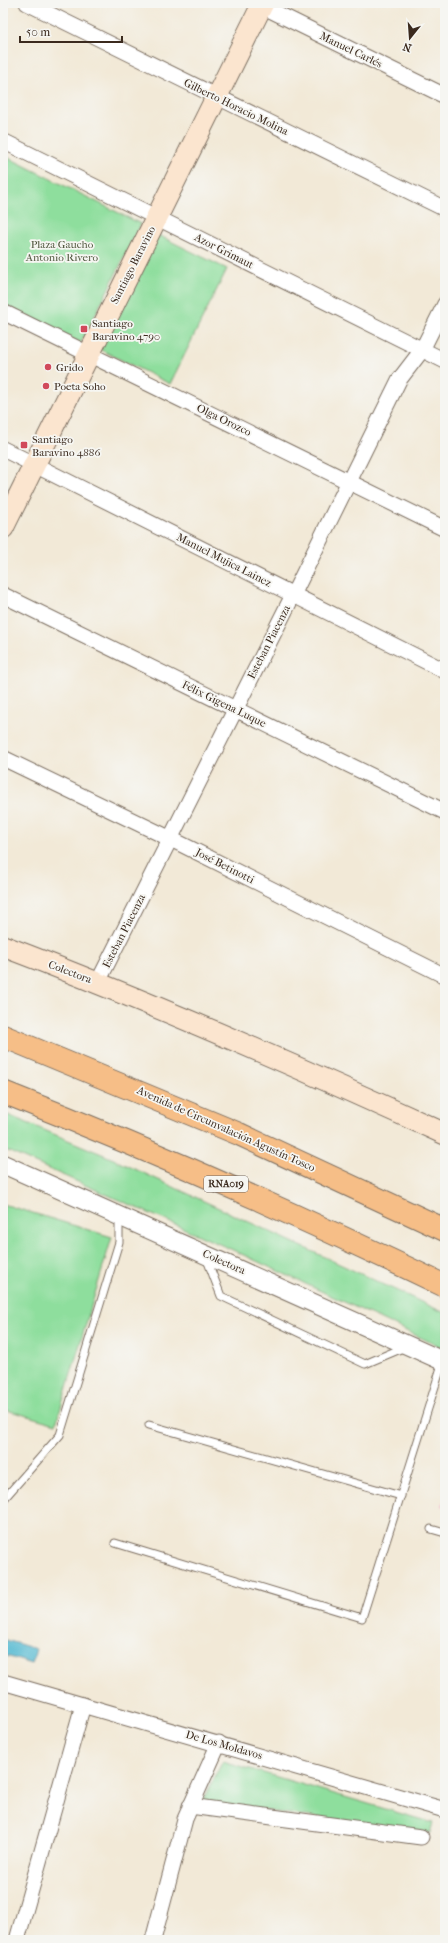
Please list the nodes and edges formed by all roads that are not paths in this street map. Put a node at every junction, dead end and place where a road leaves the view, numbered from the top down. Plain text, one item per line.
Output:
1 (27, 3) edge
2 (260, 4) edge
3 (445, 96) edge
4 (216, 98) junction
5 (3, 141) edge
6 (445, 210) edge
7 (158, 217) junction
8 (445, 304) edge
9 (3, 312) edge
10 (422, 350) junction
11 (88, 354) junction
12 (445, 361) edge
13 (3, 449) edge
14 (34, 464) junction
15 (349, 481) junction
16 (3, 528) edge
17 (445, 529) edge
18 (3, 596) edge
19 (293, 596) junction
20 (445, 671) edge
21 (235, 709) junction
22 (3, 758) edge
23 (445, 812) edge
24 (171, 839) junction
25 (3, 946) edge
26 (445, 976) edge
27 (98, 982) junction
28 (3, 1036) edge
29 (3, 1092) edge
30 (445, 1134) edge
31 (3, 1164) edge
32 (119, 1215) junction
33 (445, 1230) edge
34 (204, 1253) junction
35 (445, 1286) edge
36 (410, 1345) junction
37 (444, 1361) edge
38 (149, 1425) dead end
39 (401, 1496) junction
40 (3, 1500) edge
41 (431, 1529) dead end
42 (445, 1533) edge
43 (115, 1543) dead end
44 (3, 1682) edge
45 (83, 1705) junction
46 (219, 1743) junction
47 (190, 1806) junction
48 (445, 1810) edge
49 (421, 1837) dead end
50 (18, 1940) edge
51 (153, 1940) edge

1 - 4 street, Gilberto Horacio Molina
2 - 3 street, Manuel Carlés
2 - 4 main road, Santiago Baravino
4 - 6 street, Gilberto Horacio Molina
4 - 7 main road, Santiago Baravino
5 - 7 street, Azor Grimaut
7 - 10 street, Azor Grimaut
7 - 11 main road, Santiago Baravino
8 - 10 street, Esteban Piacenza
9 - 11 street, Olga Orozco
10 - 12 street, Azor Grimaut
10 - 15 street, Esteban Piacenza
11 - 14 main road, Santiago Baravino
11 - 15 street, Olga Orozco
13 - 14 street, Manuel Mujica Lainez
14 - 16 main road, Santiago Baravino
14 - 19 street, Manuel Mujica Lainez
15 - 17 street, Olga Orozco
15 - 19 street, Esteban Piacenza
18 - 21 street, Félix Gigena Luque
19 - 20 street, Manuel Mujica Lainez
19 - 21 street, Esteban Piacenza
21 - 23 street, Félix Gigena Luque
21 - 24 street, Esteban Piacenza
22 - 24 street, José Betinotti
24 - 26 street, José Betinotti
24 - 27 street, Esteban Piacenza
25 - 27 main road, Colectora
27 - 30 main road, Colectora
28 - 33 highway, Avenida de Circunvalación Agustín Tosco
29 - 35 highway, RNA019
31 - 32 street, Colectora
32 - 34 street, Colectora
32 - 40 lane
34 - 36 street, Colectora
34 - 36 lane
36 - 37 street, Colectora
37 - 39 lane
38 - 39 lane
39 - 43 lane
41 - 42 lane
44 - 45 street, De Los Moldavos
45 - 46 street, De Los Moldavos
45 - 50 street
46 - 47 street
46 - 48 street, De Los Moldavos
47 - 49 street
47 - 51 street

